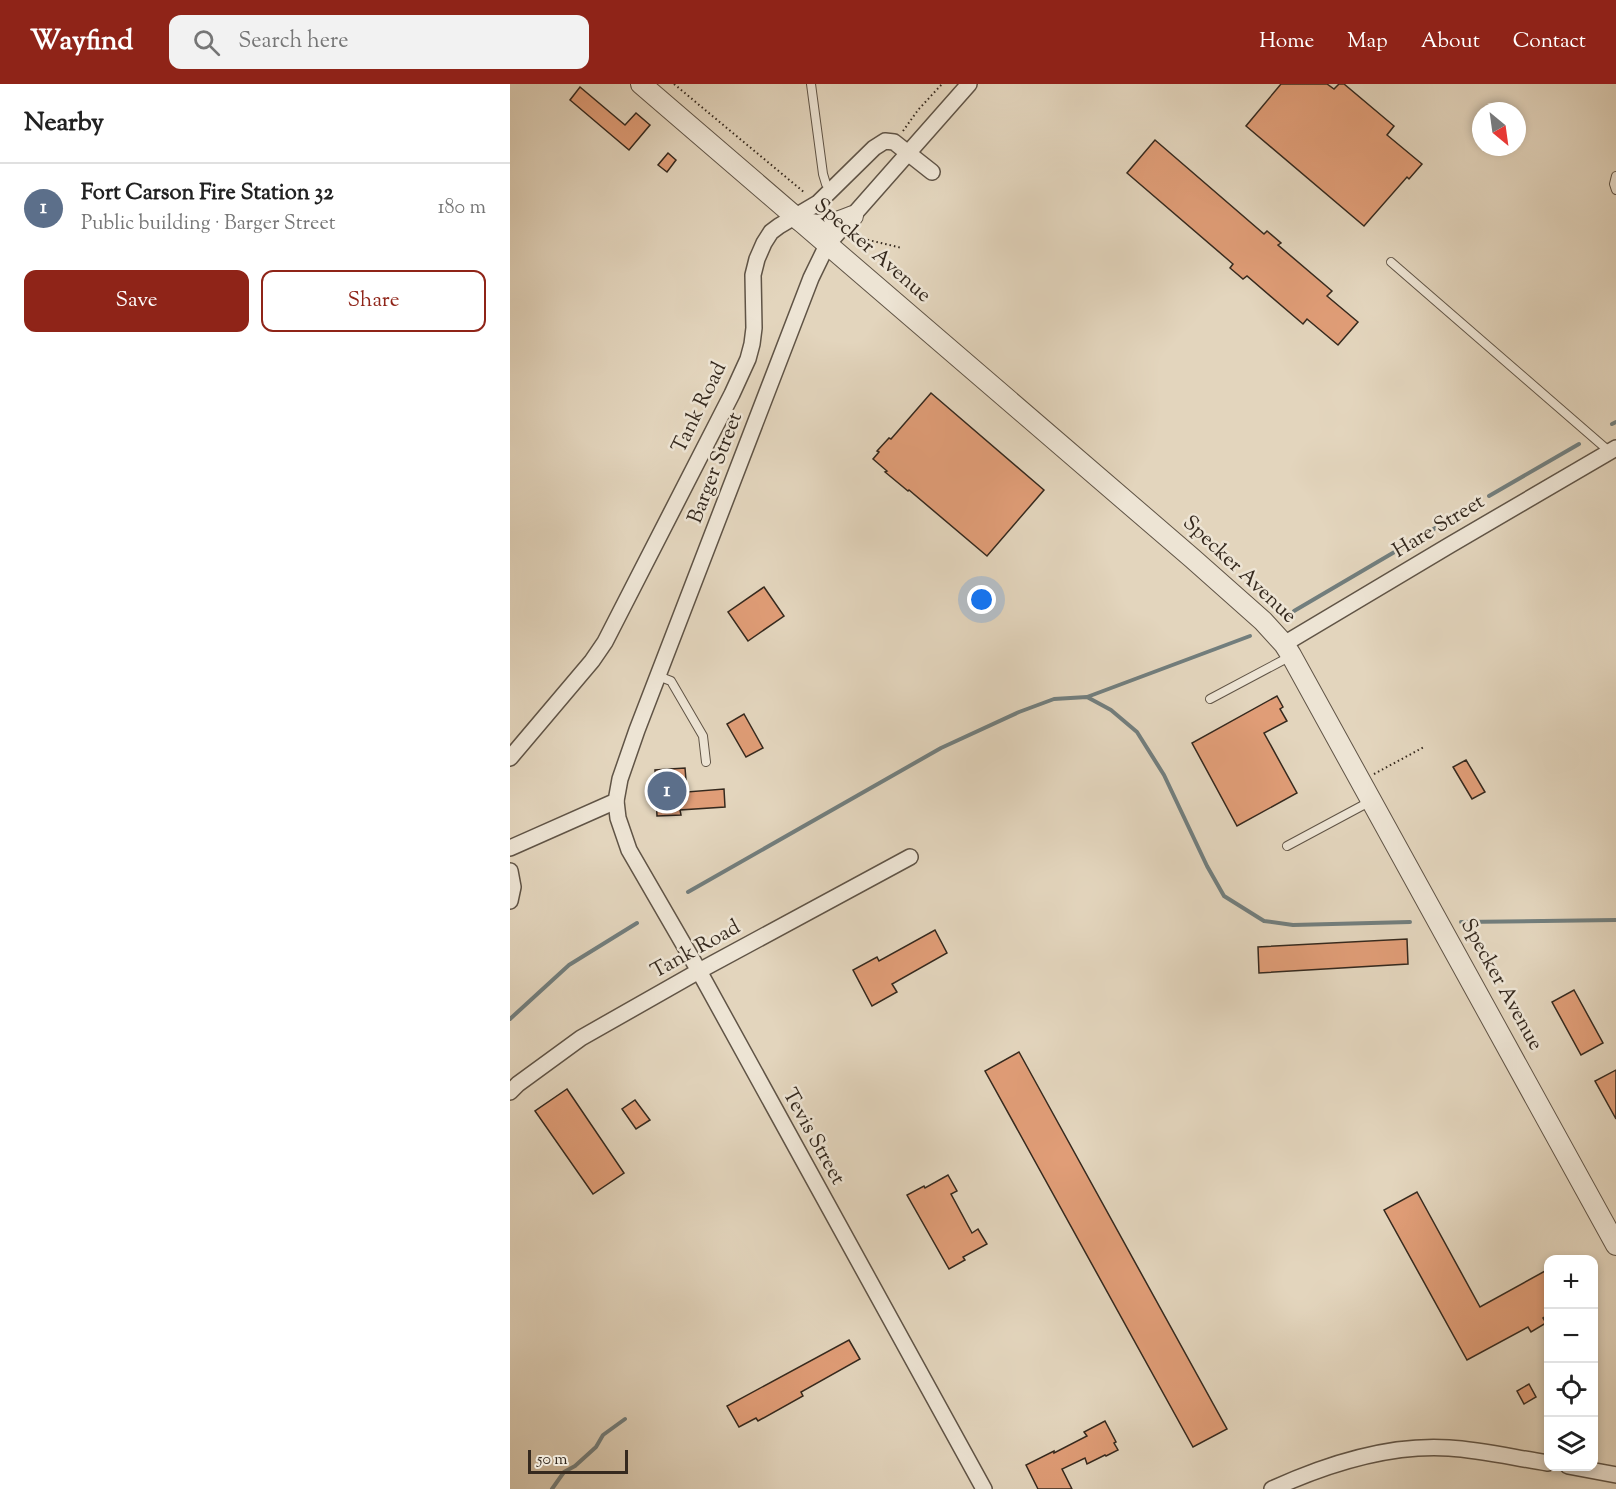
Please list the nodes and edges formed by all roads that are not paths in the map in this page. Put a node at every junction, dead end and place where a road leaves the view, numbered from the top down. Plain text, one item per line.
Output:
1 (641, 84) edge
2 (811, 84) edge
3 (969, 84) edge
4 (909, 152) junction
5 (932, 172) dead end
6 (1616, 176) edge
7 (1616, 190) edge
8 (831, 191) junction
9 (797, 219) junction
10 (849, 220) junction
11 (827, 245) junction
12 (1391, 262) dead end
13 (1613, 450) edge
14 (1287, 650) junction
15 (658, 676) junction
16 (1210, 699) dead end
17 (510, 758) edge
18 (706, 762) dead end
19 (616, 801) junction
20 (1372, 801) junction
21 (1287, 846) dead end
22 (510, 848) edge
23 (910, 857) dead end
24 (510, 871) edge
25 (510, 901) edge
26 (699, 971) junction
27 (510, 1092) edge
28 (1616, 1245) edge
29 (1544, 1462) edge
30 (1592, 1471) edge
31 (1616, 1475) edge
32 (984, 1489) edge
33 (1272, 1489) edge

1 - 9 street, Specker Avenue
2 - 8 lane
3 - 4 street, Barger Street
4 - 5 street, Tank Road
4 - 8 street, Tank Road
4 - 10 street, Barger Street
6 - 7 lane
8 - 9 street, Tank Road
9 - 10 street
9 - 11 street, Specker Avenue
9 - 17 street, Tank Road
10 - 11 street, Barger Street
11 - 14 street, Specker Avenue
11 - 15 street, Barger Street
12 - 13 lane
13 - 14 street, Hare Street
14 - 16 lane
14 - 20 street, Specker Avenue
15 - 18 lane
15 - 19 street, Barger Street
19 - 22 street
19 - 26 street, Tevis Street
20 - 21 lane
20 - 28 street, Specker Avenue
23 - 26 street, Tank Road
24 - 25 street
26 - 27 street, Tank Road
26 - 32 street, Tevis Street
29 - 33 street
30 - 31 street

